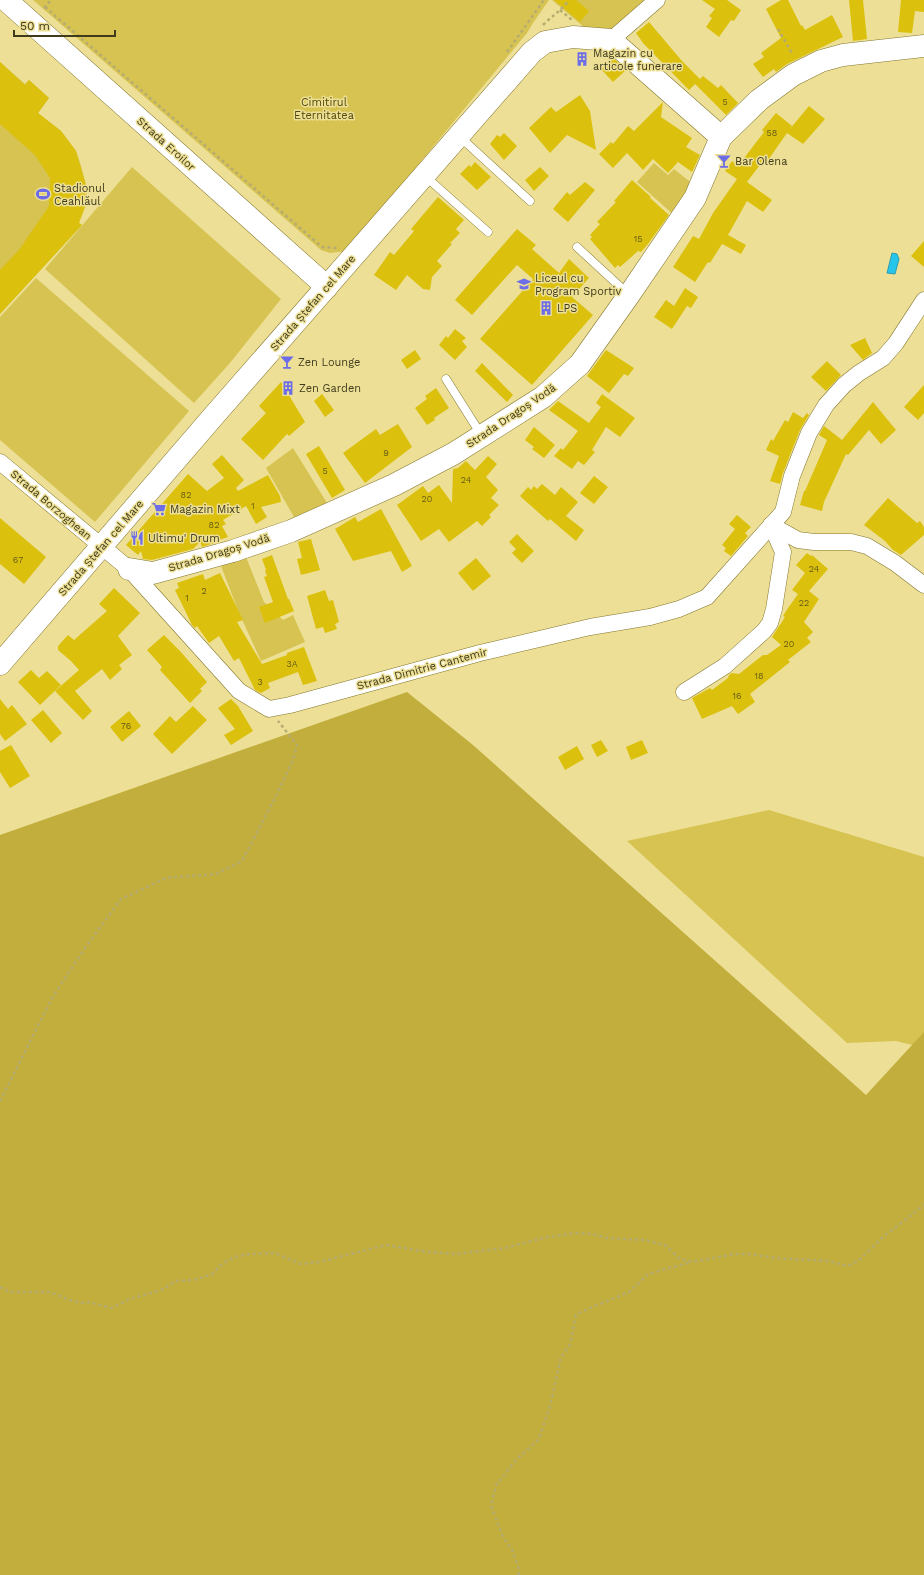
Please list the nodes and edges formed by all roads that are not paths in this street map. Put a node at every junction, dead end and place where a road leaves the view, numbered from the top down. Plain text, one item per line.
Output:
1 (6, 0) edge
2 (657, 0) edge
3 (611, 40) junction
4 (924, 46) edge
5 (460, 136) junction
6 (721, 137) junction
7 (424, 175) junction
8 (530, 201) dead end
9 (488, 232) dead end
10 (578, 247) dead end
11 (327, 288) junction
12 (629, 295) junction
13 (924, 300) edge
14 (446, 379) dead end
15 (482, 436) junction
16 (0, 462) edge
17 (771, 525) junction
18 (102, 547) junction
19 (129, 569) junction
20 (924, 586) edge
21 (0, 664) edge
22 (684, 692) dead end

1 - 11 street, Strada Eroilor
2 - 3 street
3 - 5 street, Strada Ștefan cel Mare
3 - 6 street
4 - 6 street, Strada Dragoș Vodă
5 - 7 street, Strada Ștefan cel Mare
5 - 8 lane
6 - 12 street, Strada Dragoș Vodă
7 - 9 lane
7 - 11 street, Strada Ștefan cel Mare
10 - 12 lane
11 - 18 street, Strada Ștefan cel Mare
12 - 15 street, Strada Dragoș Vodă
13 - 17 street, Strada Dimitrie Cantemir
14 - 15 lane
15 - 19 street, Strada Dragoș Vodă
16 - 18 street, Strada Borzoghean
17 - 19 street, Strada Dimitrie Cantemir
17 - 20 street
17 - 22 street
18 - 19 street
18 - 21 street, Strada Ștefan cel Mare

